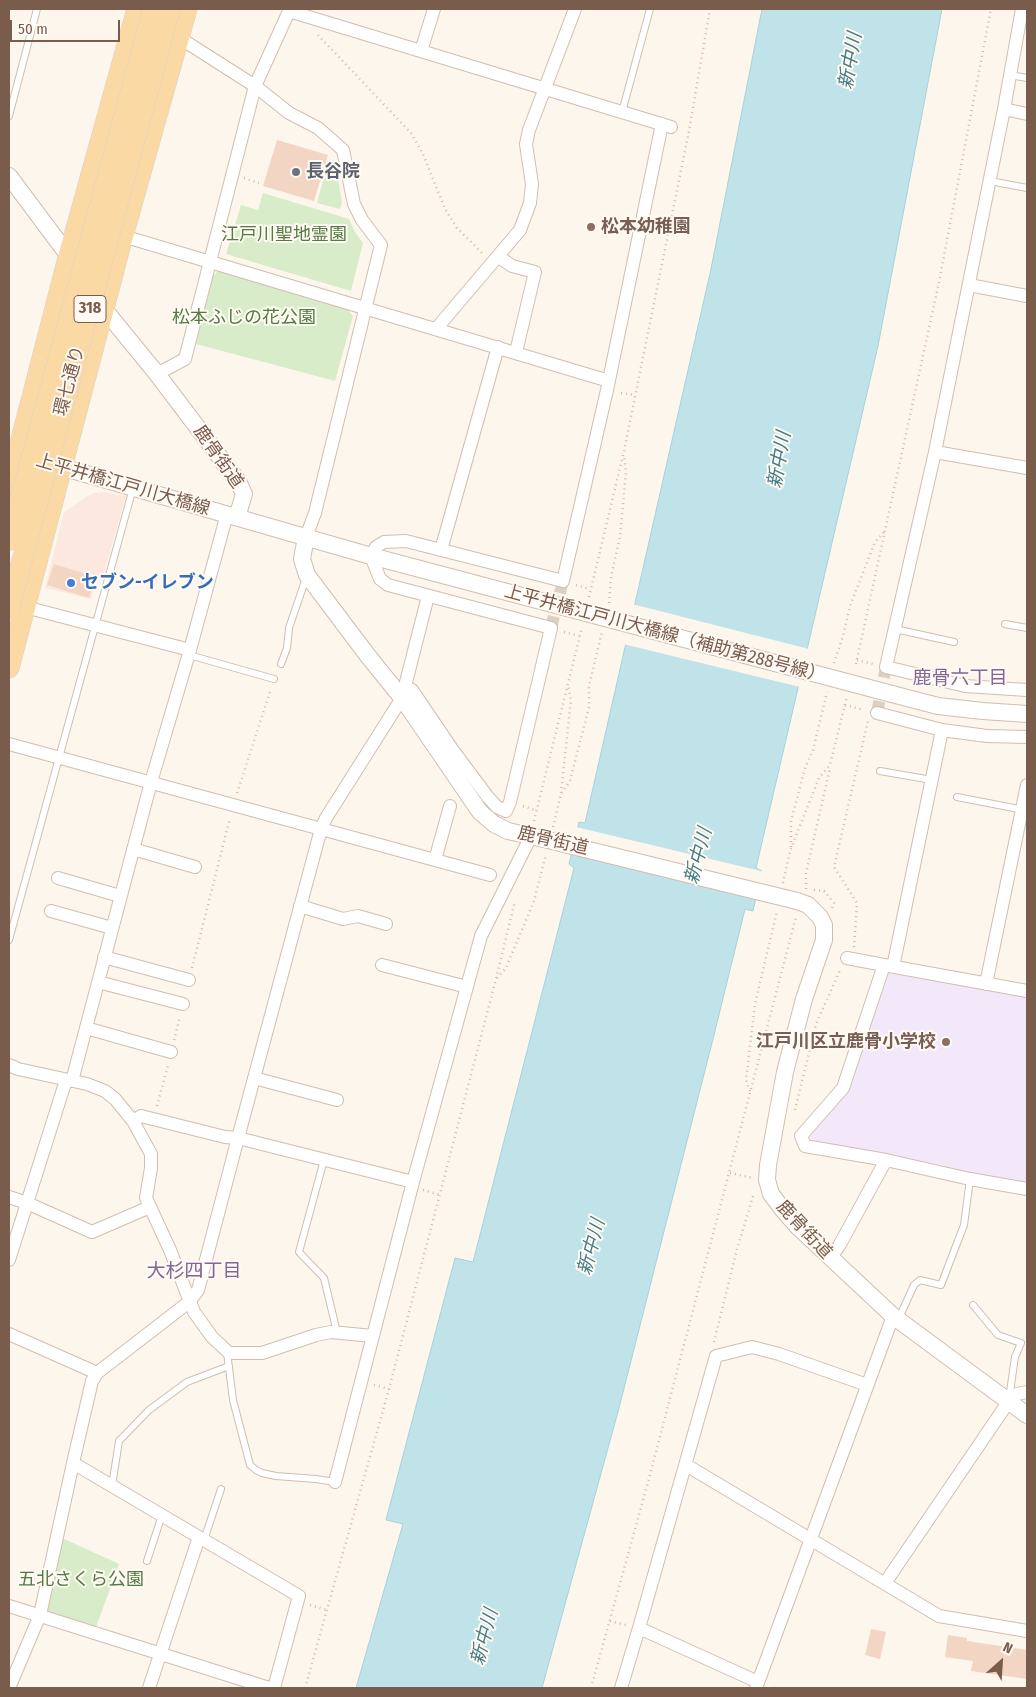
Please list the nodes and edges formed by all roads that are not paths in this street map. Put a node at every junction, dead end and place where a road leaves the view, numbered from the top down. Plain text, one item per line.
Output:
1 (37, 9) edge
2 (137, 9) edge
3 (141, 9) edge
4 (153, 9) edge
5 (170, 9) edge
6 (187, 9) edge
7 (434, 9) edge
8 (575, 9) edge
9 (650, 9) edge
10 (1022, 9) edge
11 (289, 10) edge
12 (1023, 33) edge
13 (179, 38) junction
14 (421, 50) junction
15 (1010, 75) junction
16 (1027, 78) edge
17 (255, 86) junction
18 (544, 88) junction
19 (1004, 109) junction
20 (622, 112) junction
21 (1027, 114) edge
22 (9, 116) edge
23 (9, 178) edge
24 (990, 181) junction
25 (1027, 188) edge
26 (123, 236) junction
27 (69, 254) junction
28 (496, 260) junction
29 (209, 262) junction
30 (969, 285) junction
31 (1027, 296) edge
32 (366, 309) junction
33 (104, 310) junction
34 (436, 329) junction
35 (498, 347) junction
36 (516, 352) junction
37 (157, 374) junction
38 (609, 381) junction
39 (935, 452) junction
40 (13, 453) edge
41 (62, 467) junction
42 (1027, 468) edge
43 (9, 486) edge
44 (133, 488) junction
45 (232, 516) junction
46 (306, 537) junction
47 (9, 541) edge
48 (441, 550) junction
49 (372, 556) junction
50 (307, 575) junction
51 (428, 596) junction
52 (17, 608) edge
53 (1005, 624) dead end
54 (96, 625) junction
55 (1027, 628) edge
56 (895, 629) junction
57 (954, 642) dead end
58 (189, 652) junction
59 (280, 664) dead end
60 (9, 668) edge
61 (274, 679) road end
62 (1027, 690) edge
63 (404, 692) junction
64 (874, 712) road end
65 (1027, 714) edge
66 (942, 730) junction
67 (1027, 737) edge
68 (9, 744) edge
69 (59, 756) junction
70 (880, 771) dead end
71 (932, 780) junction
72 (151, 782) junction
73 (1027, 785) edge
74 (958, 797) dead end
75 (450, 806) dead end
76 (1025, 810) edge
77 (321, 829) junction
78 (544, 838) junction
79 (133, 849) junction
80 (435, 860) junction
81 (195, 867) dead end
82 (490, 875) dead end
83 (58, 878) dead end
84 (120, 896) junction
85 (300, 906) junction
86 (51, 912) dead end
87 (386, 924) dead end
88 (112, 928) junction
89 (9, 940) edge
90 (104, 957) junction
91 (847, 958) dead end
92 (382, 965) dead end
93 (889, 966) junction
94 (189, 980) road end
95 (98, 982) junction
96 (986, 984) junction
97 (467, 986) junction
98 (1027, 991) edge
99 (183, 1004) road end
100 (86, 1028) junction
101 (171, 1052) road end
102 (9, 1065) edge
103 (254, 1078) junction
104 (69, 1081) junction
105 (337, 1100) dead end
106 (133, 1121) junction
107 (238, 1138) junction
108 (324, 1160) junction
109 (886, 1160) junction
110 (970, 1179) junction
111 (413, 1184) junction
112 (1027, 1189) edge
113 (9, 1197) edge
114 (27, 1203) junction
115 (150, 1207) junction
116 (830, 1258) junction
117 (9, 1260) edge
118 (189, 1302) junction
119 (973, 1305) dead end
120 (896, 1318) junction
121 (336, 1333) junction
122 (9, 1334) edge
123 (373, 1336) junction
124 (227, 1351) junction
125 (229, 1366) junction
126 (97, 1373) junction
127 (867, 1385) junction
128 (1027, 1392) edge
129 (1009, 1401) junction
130 (1027, 1415) edge
131 (73, 1463) junction
132 (686, 1465) junction
133 (335, 1482) joint
134 (112, 1486) junction
135 (221, 1489) dead end
136 (162, 1515) junction
137 (201, 1538) junction
138 (810, 1539) junction
139 (147, 1561) dead end
140 (885, 1584) junction
141 (9, 1606) edge
142 (40, 1615) junction
143 (636, 1628) junction
144 (1027, 1631) edge
145 (160, 1654) junction
146 (757, 1685) edge
147 (9, 1688) edge
148 (150, 1688) edge
149 (269, 1688) edge
150 (274, 1688) edge
151 (621, 1688) edge

1 - 22 lane
2 - 27 main road
3 - 13 street
4 - 47 main road, 環七通り / 318, bridge
5 - 52 main road, 環七通り / 318, bridge
6 - 13 main road
7 - 14 street
8 - 18 street
9 - 20 lane
10 - 12 street
11 - 14 street
11 - 17 street
12 - 15 street
13 - 17 street
13 - 26 main road
14 - 18 street
15 - 16 lane
15 - 19 street
17 - 29 street
17 - 32 street
18 - 20 street
18 - 28 street
19 - 21 street
19 - 24 street
20 - 38 street
23 - 27 street, 鹿骨街道
24 - 25 lane
24 - 30 street
26 - 29 street
26 - 33 main road
27 - 33 street, 鹿骨街道
27 - 40 main road
28 - 34 street
28 - 36 street
29 - 32 street
29 - 37 street
30 - 31 street
30 - 39 street
32 - 34 street
32 - 46 street
33 - 37 street, 鹿骨街道
33 - 41 main road
34 - 35 street
35 - 36 street
35 - 48 street
36 - 38 street
37 - 45 street, 鹿骨街道
38 - 48 street
39 - 42 street
39 - 56 street
40 - 41 street, 上平井橋江戸川大橋線
40 - 43 main road
41 - 44 street, 上平井橋江戸川大橋線
41 - 52 main road
44 - 45 street, 上平井橋江戸川大橋線
44 - 54 lane
45 - 46 street, 鹿骨街道
45 - 58 street
46 - 49 street, 上平井橋江戸川大橋線（補助第288号線）
46 - 50 street, 鹿骨街道
48 - 49 street
49 - 51 street
49 - 65 street, 上平井橋江戸川大橋線（補助第288号線）, bridge
50 - 59 lane
50 - 63 street, 鹿骨街道
51 - 63 street
51 - 63 street
52 - 54 street
52 - 60 main road
53 - 55 lane
54 - 58 street
54 - 69 lane
56 - 57 lane
56 - 62 street
58 - 61 lane
58 - 72 street
63 - 77 street
63 - 78 street, 鹿骨街道
64 - 66 street
66 - 67 street
66 - 71 street
68 - 69 street
69 - 72 street
69 - 89 lane
70 - 71 lane
71 - 93 street
72 - 77 street
72 - 79 street
73 - 76 street
74 - 76 lane
75 - 80 street
76 - 96 street
77 - 80 street
77 - 85 street
78 - 97 street
78 - 116 street, 鹿骨街道, bridge
79 - 81 street
79 - 84 street
80 - 82 street
83 - 84 street
84 - 88 street
85 - 87 street
85 - 103 street
86 - 88 street
88 - 90 street
90 - 94 street
90 - 95 street
91 - 93 street
92 - 97 street
93 - 96 street
93 - 109 street
95 - 99 street
95 - 100 street
96 - 98 street
97 - 111 street
100 - 101 street
100 - 104 street
102 - 104 street
103 - 105 street
103 - 107 street
104 - 106 street
104 - 114 street
106 - 107 street
106 - 115 street
107 - 108 street
107 - 118 street
108 - 111 street
108 - 121 lane
109 - 110 street
109 - 116 street
110 - 112 street
110 - 120 lane
111 - 123 street
113 - 114 street
114 - 115 street
114 - 117 street
115 - 118 street
116 - 120 street, 鹿骨街道
118 - 124 street
118 - 126 street
119 - 129 lane
120 - 127 street
120 - 129 street, 鹿骨街道
121 - 123 street
121 - 124 street
122 - 126 street
123 - 133 street
124 - 125 lane
125 - 133 lane
125 - 134 lane
126 - 131 street
127 - 132 street
127 - 138 street
128 - 129 street
129 - 130 street, 鹿骨街道
129 - 140 street
131 - 134 street
131 - 142 street
132 - 138 street
132 - 143 street
134 - 136 street
135 - 137 lane
136 - 137 street
136 - 139 lane
137 - 145 street
137 - 150 street
138 - 140 street
138 - 146 street
140 - 144 street
141 - 142 street
142 - 145 street
142 - 147 street
143 - 146 street
143 - 151 street
145 - 148 street
145 - 149 street

